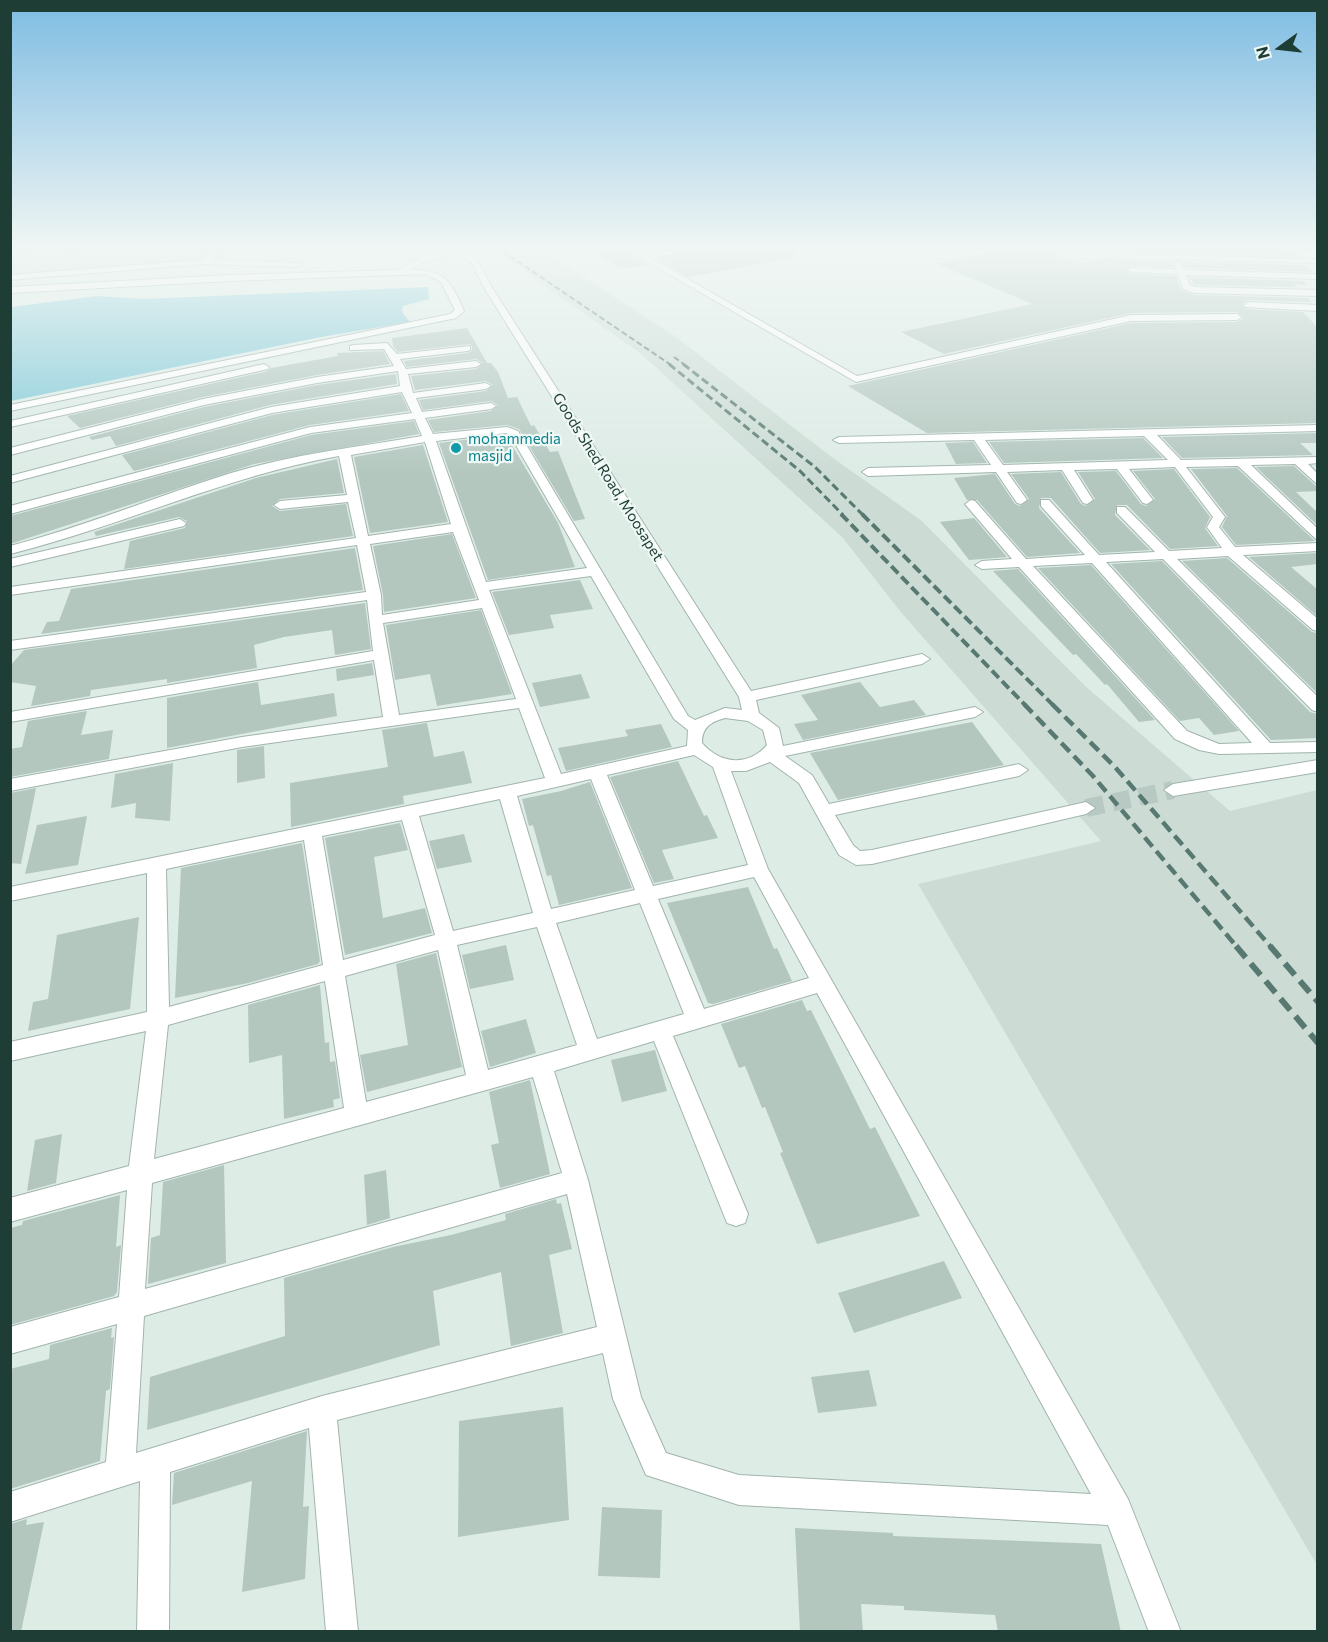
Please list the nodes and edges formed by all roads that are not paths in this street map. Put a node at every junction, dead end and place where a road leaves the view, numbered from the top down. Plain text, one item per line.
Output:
1 (414, 323) edge
2 (510, 323) edge
3 (758, 323) edge
4 (1110, 323) edge
5 (467, 348) dead end
6 (394, 357) junction
7 (476, 364) dead end
8 (402, 370) junction
9 (486, 386) dead end
10 (409, 392) junction
11 (491, 406) dead end
12 (10, 408) edge
13 (419, 415) junction
14 (10, 424) edge
15 (1317, 428) edge
16 (1148, 432) junction
17 (429, 438) junction
18 (978, 438) junction
19 (839, 440) dead end
20 (344, 451) junction
21 (10, 452) edge
22 (1298, 460) junction
23 (1317, 460) edge
24 (1242, 463) junction
25 (1178, 464) junction
26 (1121, 466) junction
27 (1066, 467) junction
28 (1000, 469) junction
29 (868, 472) dead end
30 (10, 480) edge
31 (1317, 482) edge
32 (354, 498) junction
33 (1021, 500) dead end
34 (1087, 500) dead end
35 (1147, 500) dead end
36 (1045, 503) dead end
37 (970, 504) dead end
38 (280, 505) dead end
39 (10, 510) edge
40 (1121, 510) dead end
41 (180, 523) dead end
42 (458, 527) junction
43 (1317, 537) edge
44 (363, 541) junction
45 (10, 550) edge
46 (1314, 550) edge
47 (1232, 552) junction
48 (1166, 556) junction
49 (1095, 559) junction
50 (10, 563) edge
51 (1021, 563) junction
52 (982, 565) dead end
53 (594, 571) junction
54 (482, 587) junction
55 (10, 591) edge
56 (374, 595) junction
57 (488, 603) junction
58 (375, 620) junction
59 (1317, 627) edge
60 (10, 646) edge
61 (381, 654) junction
62 (922, 659) dead end
63 (747, 697) junction
64 (526, 702) junction
65 (1317, 707) edge
66 (975, 712) dead end
67 (752, 716) junction
68 (10, 717) edge
69 (392, 721) junction
70 (696, 728) junction
71 (1317, 747) edge
72 (1266, 748) junction
73 (696, 749) junction
74 (770, 754) junction
75 (720, 764) junction
76 (1317, 766) edge
77 (1019, 770) dead end
78 (597, 772) junction
79 (555, 781) junction
80 (10, 785) edge
81 (1173, 790) tunnel mouth
82 (507, 792) junction
83 (1086, 808) tunnel mouth
84 (824, 811) junction
85 (409, 812) junction
86 (312, 831) junction
87 (156, 862) junction
88 (759, 869) junction
89 (10, 894) edge
90 (648, 894) junction
91 (544, 918) junction
92 (446, 940) junction
93 (334, 970) junction
94 (823, 983) junction
95 (158, 1019) junction
96 (697, 1019) junction
97 (660, 1030) junction
98 (590, 1050) junction
99 (10, 1052) edge
100 (541, 1065) junction
101 (479, 1081) junction
102 (357, 1115) junction
103 (140, 1175) junction
104 (576, 1180) junction
105 (10, 1210) edge
106 (736, 1214) dead end
107 (130, 1308) junction
108 (613, 1336) junction
109 (10, 1341) edge
110 (322, 1410) junction
111 (155, 1462) junction
112 (120, 1473) junction
113 (10, 1507) edge
114 (1117, 1510) junction
115 (153, 1632) edge
116 (342, 1632) edge
117 (1165, 1632) edge

1 - 12 street
2 - 63 street, Goods Shed Road, Moosapet
3 - 4 street
5 - 6 street
6 - 8 street
6 - 14 street
7 - 8 street
8 - 10 street
8 - 21 street
9 - 10 street
10 - 13 street
10 - 30 street
11 - 13 street
13 - 17 street
13 - 39 street
15 - 16 street
16 - 18 street
16 - 25 street
17 - 20 street
17 - 42 street
17 - 53 street
18 - 19 street
18 - 28 street
20 - 32 street
20 - 45 street
22 - 23 street
22 - 24 street
22 - 31 street
24 - 25 street
24 - 43 street
25 - 26 street
25 - 47 street
26 - 27 street
26 - 35 street
27 - 28 street
27 - 34 street
28 - 29 street
28 - 33 street
32 - 38 street
32 - 44 street
36 - 49 street
37 - 51 street
40 - 48 street
41 - 50 street
42 - 44 street
42 - 54 street
44 - 55 street
44 - 56 street
46 - 47 street
47 - 48 street
47 - 59 street
48 - 49 street
48 - 65 street
49 - 51 street
49 - 72 street
51 - 52 street
51 - 72 street
53 - 54 street
53 - 70 street
54 - 57 street
56 - 58 street
56 - 60 street
57 - 58 street
57 - 64 street
58 - 61 street
61 - 68 street
61 - 69 street
62 - 63 street
63 - 67 street, Goods Shed Road, Moosapet
64 - 69 street
64 - 79 street
66 - 74 street
67 - 70 street
67 - 74 street
69 - 80 street
70 - 73 street
71 - 72 street
73 - 75 street
73 - 78 street
74 - 75 street
74 - 84 street
75 - 88 street
76 - 81 street
77 - 84 street
78 - 79 street
78 - 90 street
79 - 82 street
82 - 85 street
82 - 91 street
83 - 84 street
85 - 86 street
85 - 92 street
86 - 87 street
86 - 93 street
87 - 89 street
87 - 95 street
88 - 90 street
88 - 94 street
90 - 91 street
90 - 96 street
91 - 92 street
91 - 98 street
92 - 93 street
92 - 101 street
93 - 95 street
93 - 102 street
94 - 96 street
94 - 114 street
95 - 99 street
95 - 103 street
96 - 97 street
97 - 98 street
97 - 106 street
98 - 100 street
100 - 101 street
100 - 104 street
101 - 102 street
102 - 103 street
103 - 105 street
103 - 107 street
104 - 107 street
104 - 108 street
107 - 109 street
107 - 112 street
108 - 110 street
108 - 114 street
110 - 111 street
110 - 116 street
111 - 112 street
111 - 115 street
112 - 113 street
114 - 117 street

